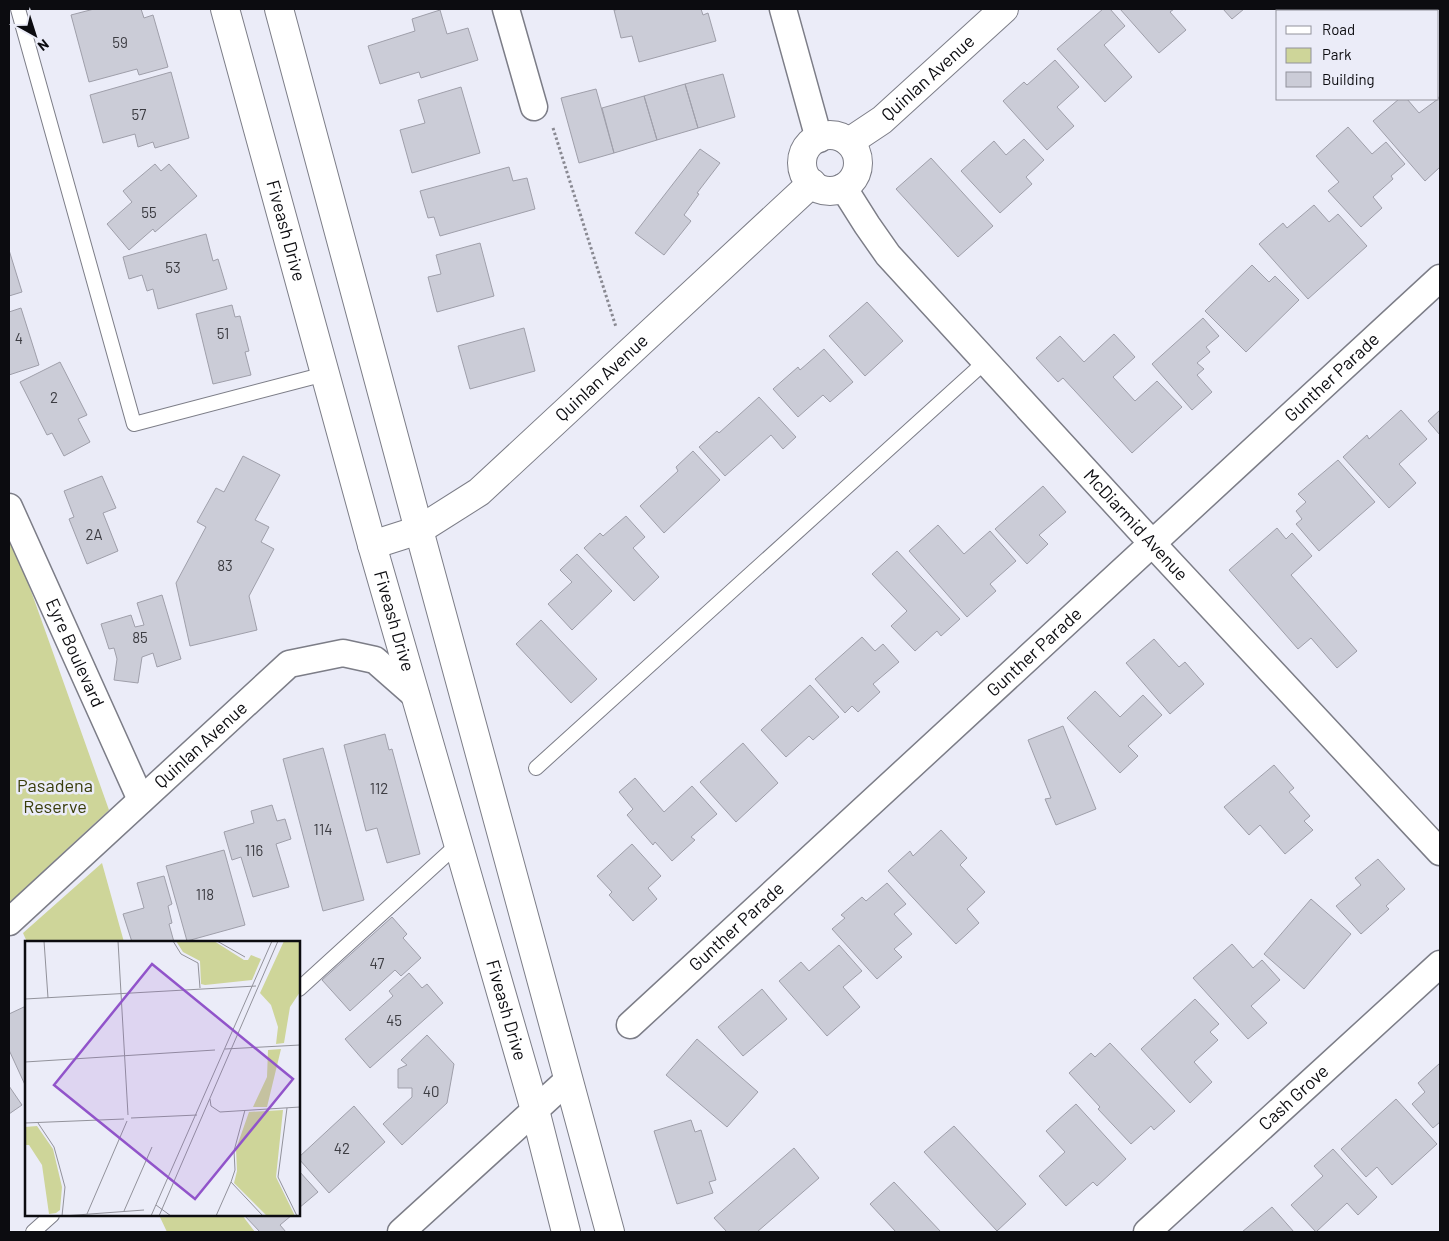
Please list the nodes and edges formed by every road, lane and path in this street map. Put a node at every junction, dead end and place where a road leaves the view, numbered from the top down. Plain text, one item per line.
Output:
1 (18, 9) edge
2 (225, 9) edge
3 (279, 9) edge
4 (506, 9) edge
5 (783, 9) edge
6 (1004, 9) edge
7 (534, 107) joint
8 (819, 139) junction
9 (849, 142) junction
10 (812, 183) junction
11 (844, 187) junction
12 (1440, 278) edge
13 (625, 356) junction
14 (986, 361) junction
15 (325, 374) junction
16 (9, 507) edge
17 (419, 530) junction
18 (1152, 543) junction
19 (372, 545) junction
20 (416, 696) junction
21 (536, 768) dead end
22 (141, 800) junction
23 (457, 844) junction
24 (1440, 852) edge
25 (9, 922) edge
26 (1440, 964) edge
27 (300, 989) edge
28 (630, 1025) dead end
29 (568, 1080) junction
30 (535, 1110) junction
31 (51, 1216) edge
32 (32, 1232) edge
33 (401, 1232) edge
34 (566, 1232) edge
35 (610, 1232) edge
36 (1147, 1232) edge

1 - 15 lane
2 - 15 main road, Fiveash Drive
3 - 17 main road
4 - 7 street
5 - 8 street
6 - 9 main road, Quinlan Avenue
7 - 13 path
8 - 9 main road
8 - 10 main road
9 - 11 main road
10 - 11 main road
10 - 13 main road, Quinlan Avenue
11 - 14 street, McDiarmid Avenue
12 - 18 street, Gunther Parade
13 - 17 main road, Quinlan Avenue
14 - 18 street, McDiarmid Avenue
14 - 21 lane
15 - 19 main road, Fiveash Drive
16 - 22 street, Eyre Boulevard
17 - 19 main road, Quinlan Avenue
17 - 29 main road
18 - 24 street, McDiarmid Avenue
18 - 28 street, Gunther Parade
19 - 20 main road, Fiveash Drive
20 - 22 street, Quinlan Avenue
20 - 23 main road, Fiveash Drive
22 - 25 street, Quinlan Avenue
23 - 27 lane
23 - 30 main road, Fiveash Drive
26 - 36 street, Cash Grove
29 - 30 street
29 - 35 main road
30 - 33 street
30 - 34 main road, Fiveash Drive
31 - 32 lane

